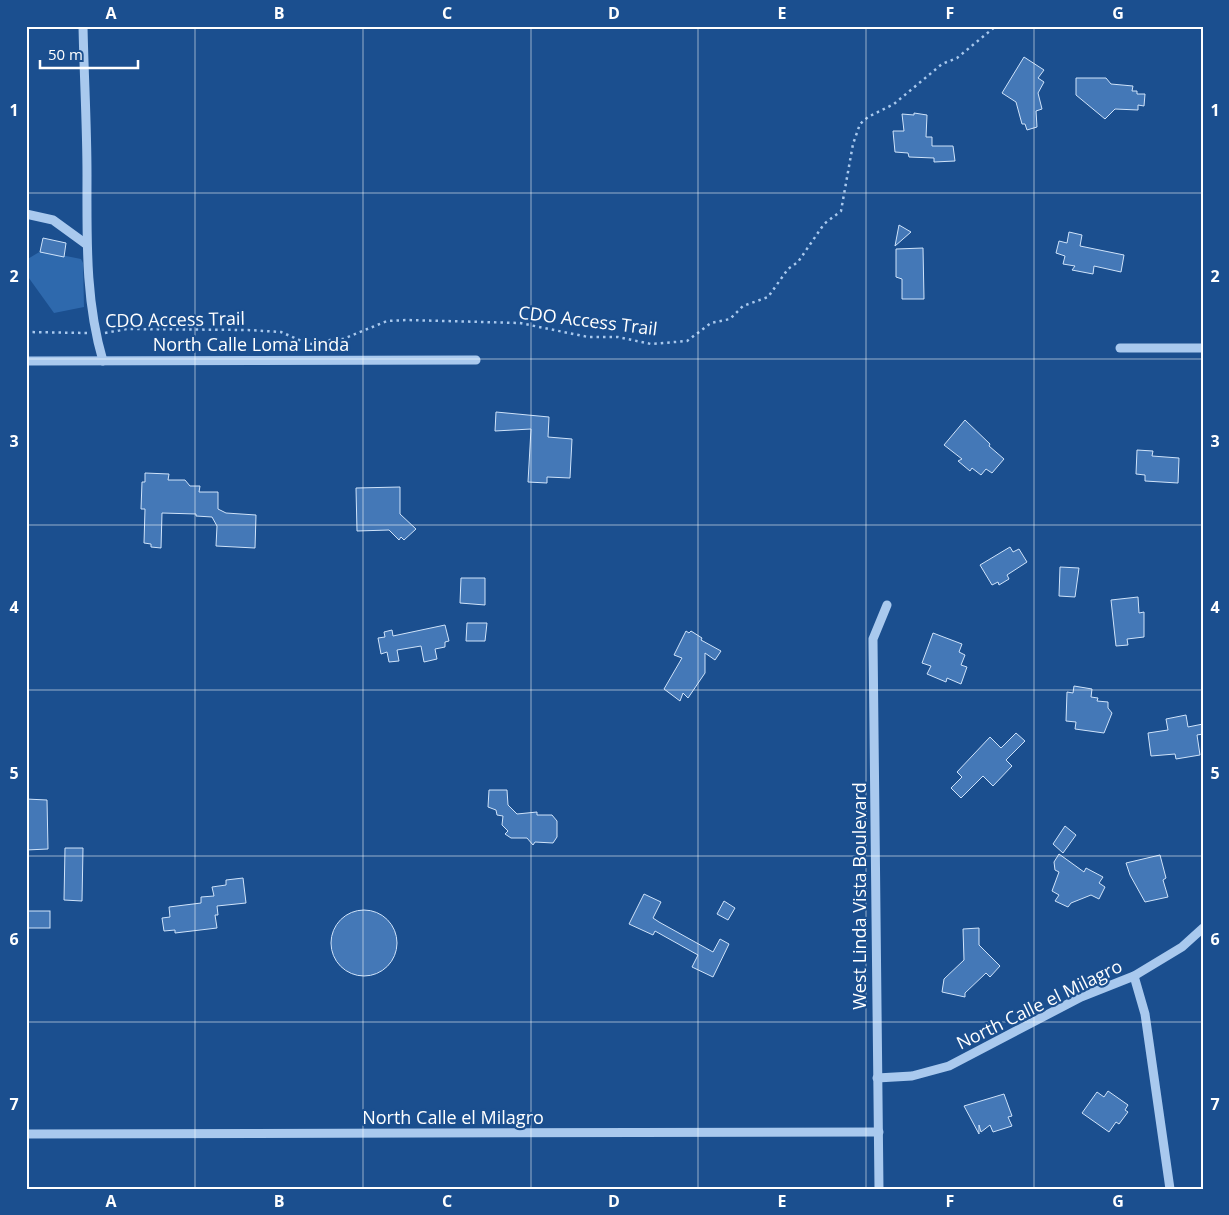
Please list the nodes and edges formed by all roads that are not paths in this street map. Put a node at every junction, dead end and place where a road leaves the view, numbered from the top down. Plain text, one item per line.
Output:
1 (83, 26) edge
2 (26, 214) edge
3 (86, 244) junction
4 (1120, 348) dead end
5 (1203, 348) edge
6 (476, 360) dead end
7 (26, 361) edge
8 (103, 361) junction
9 (887, 605) dead end
10 (1203, 928) edge
11 (1134, 976) junction
12 (877, 1078) junction
13 (879, 1132) junction
14 (26, 1134) edge
15 (879, 1189) edge
16 (1170, 1189) edge

1 - 3 street
2 - 3 street
3 - 8 street
4 - 5 street
6 - 8 street, North Calle Loma Linda
7 - 8 street, North Calle Loma Linda
9 - 12 street, West Linda Vista Boulevard
10 - 11 street, North Calle el Milagro
11 - 12 street, North Calle el Milagro
11 - 16 street
12 - 13 street, West Linda Vista Boulevard
13 - 14 street, North Calle el Milagro
13 - 15 street, West Linda Vista Boulevard

